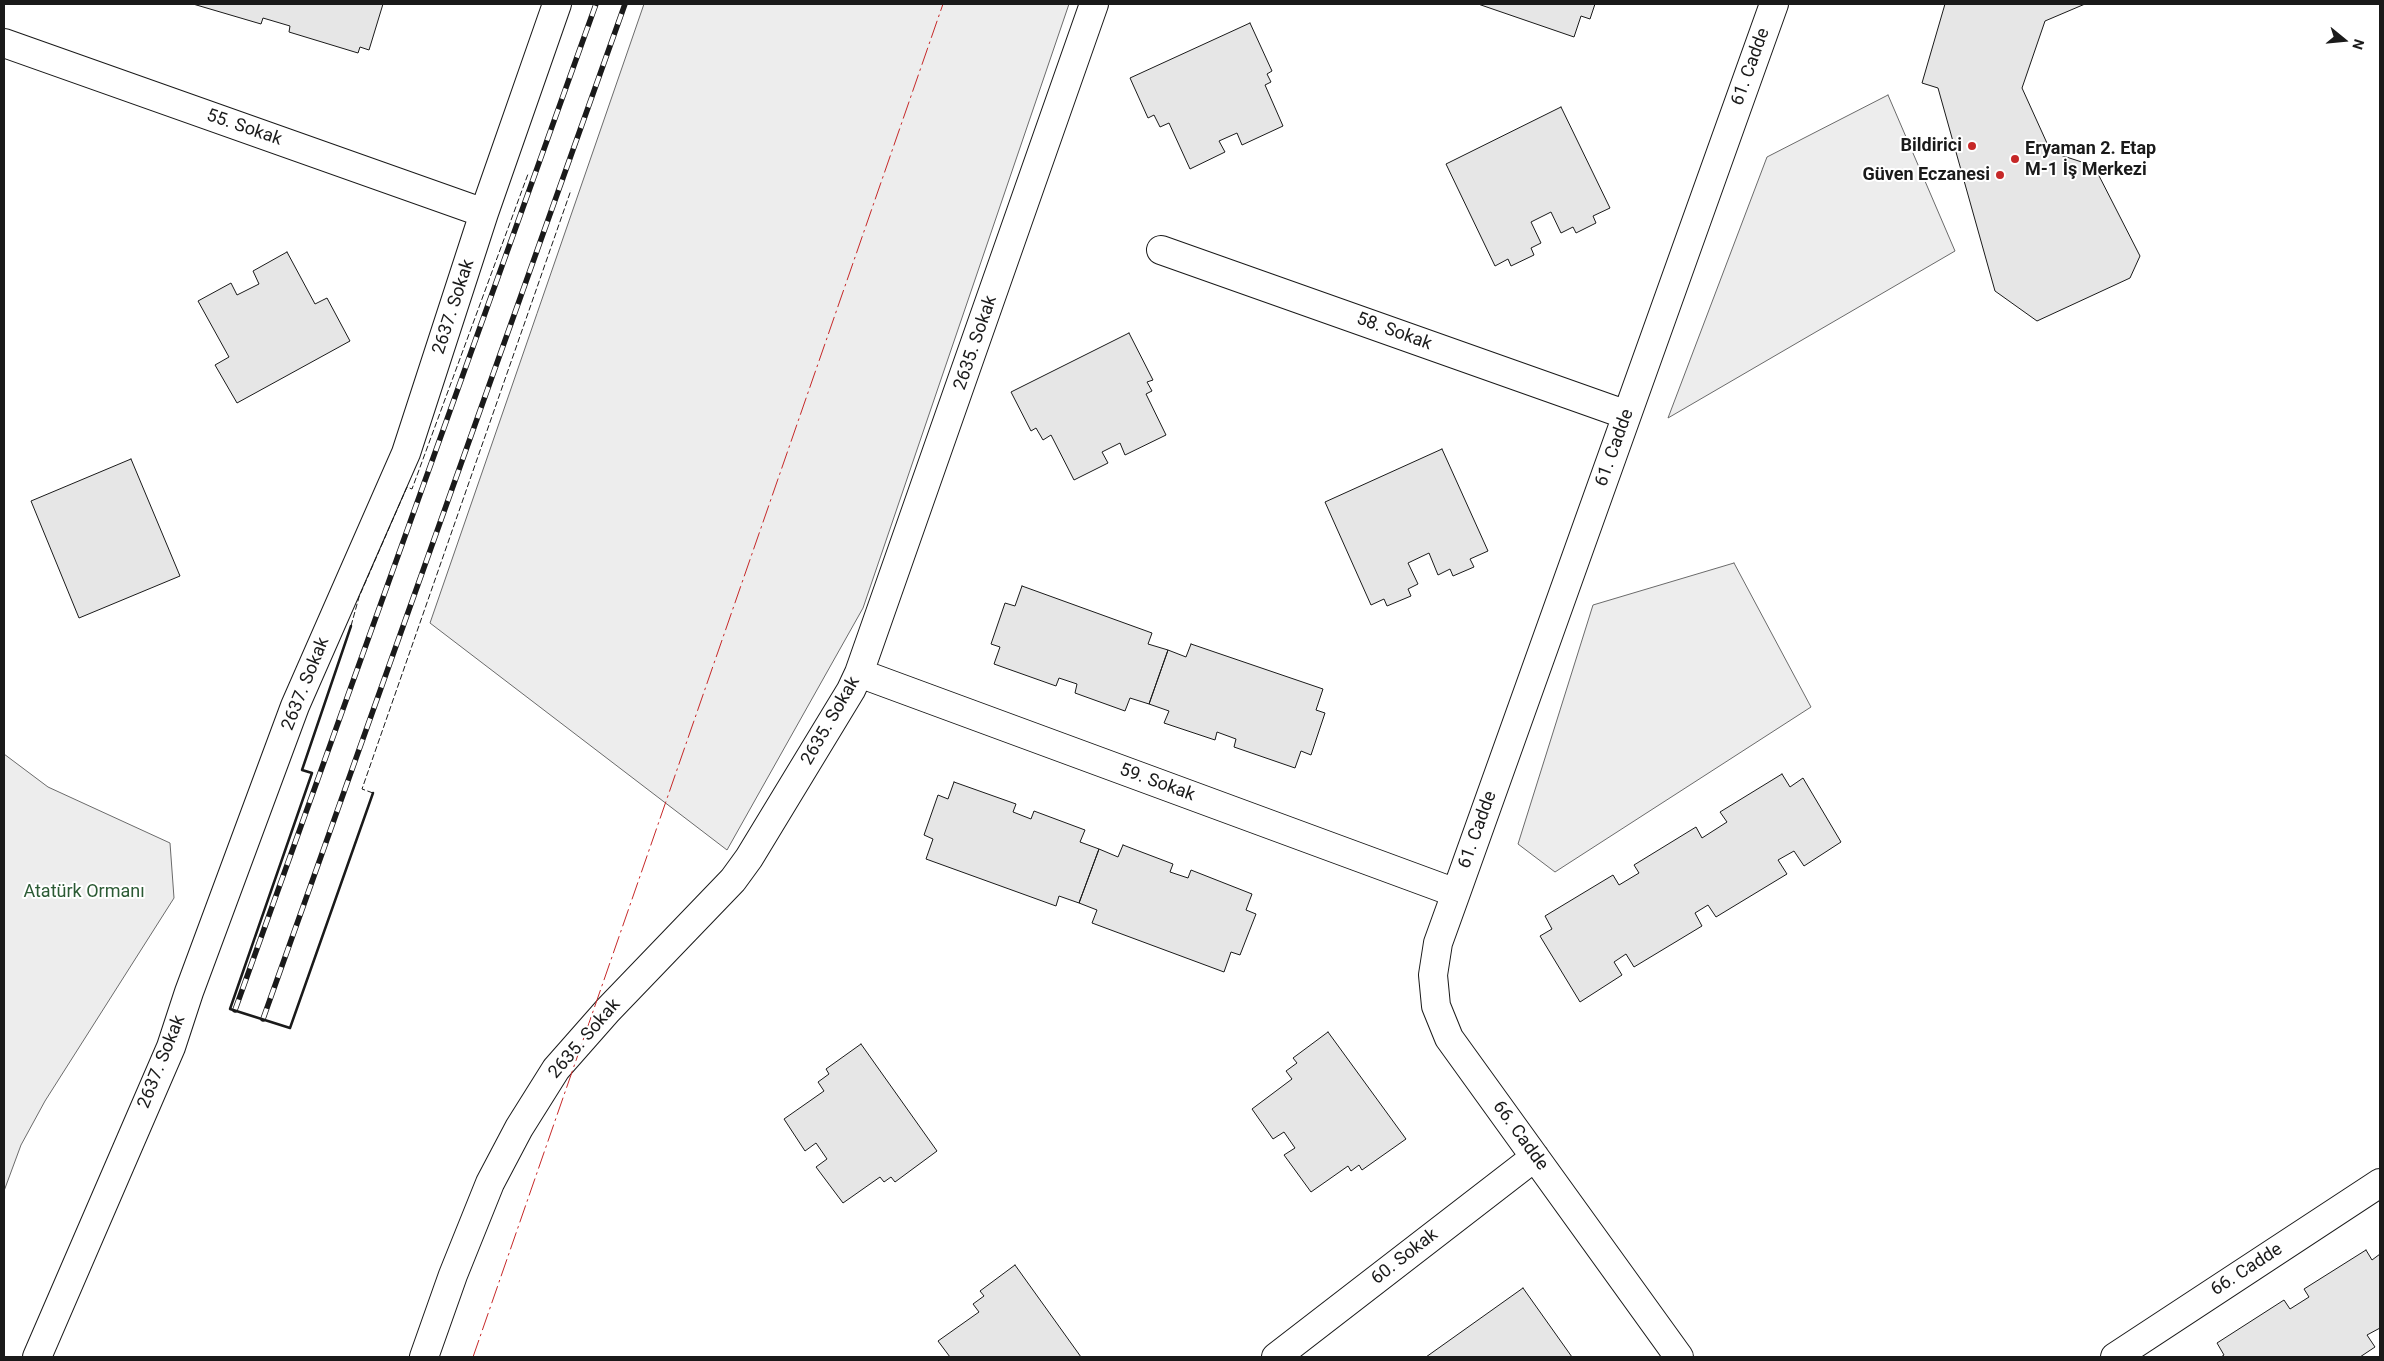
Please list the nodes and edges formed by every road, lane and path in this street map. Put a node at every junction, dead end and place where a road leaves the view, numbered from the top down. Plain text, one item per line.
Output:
1 (557, 4) edge
2 (1094, 4) edge
3 (1774, 4) edge
4 (4, 43) edge
5 (484, 213) junction
6 (1161, 250) dead end
7 (1627, 415) junction
8 (859, 673) junction
9 (1456, 893) junction
10 (1535, 1157) junction
11 (2380, 1183) edge
12 (37, 1357) edge
13 (424, 1357) edge
14 (1276, 1357) edge
15 (1679, 1357) edge
16 (2114, 1357) edge

1 - 5 street, 2637. Sokak
2 - 8 street, 2635. Sokak
3 - 7 street, 61. Cadde
4 - 5 street, 55. Sokak
5 - 12 street, 2637. Sokak
6 - 7 street, 58. Sokak
7 - 9 street, 61. Cadde
8 - 9 street, 59. Sokak
8 - 13 street, 2635. Sokak
9 - 10 street, 66. Cadde
10 - 14 street, 60. Sokak
10 - 15 street, 66. Cadde
11 - 16 street, 66. Cadde

